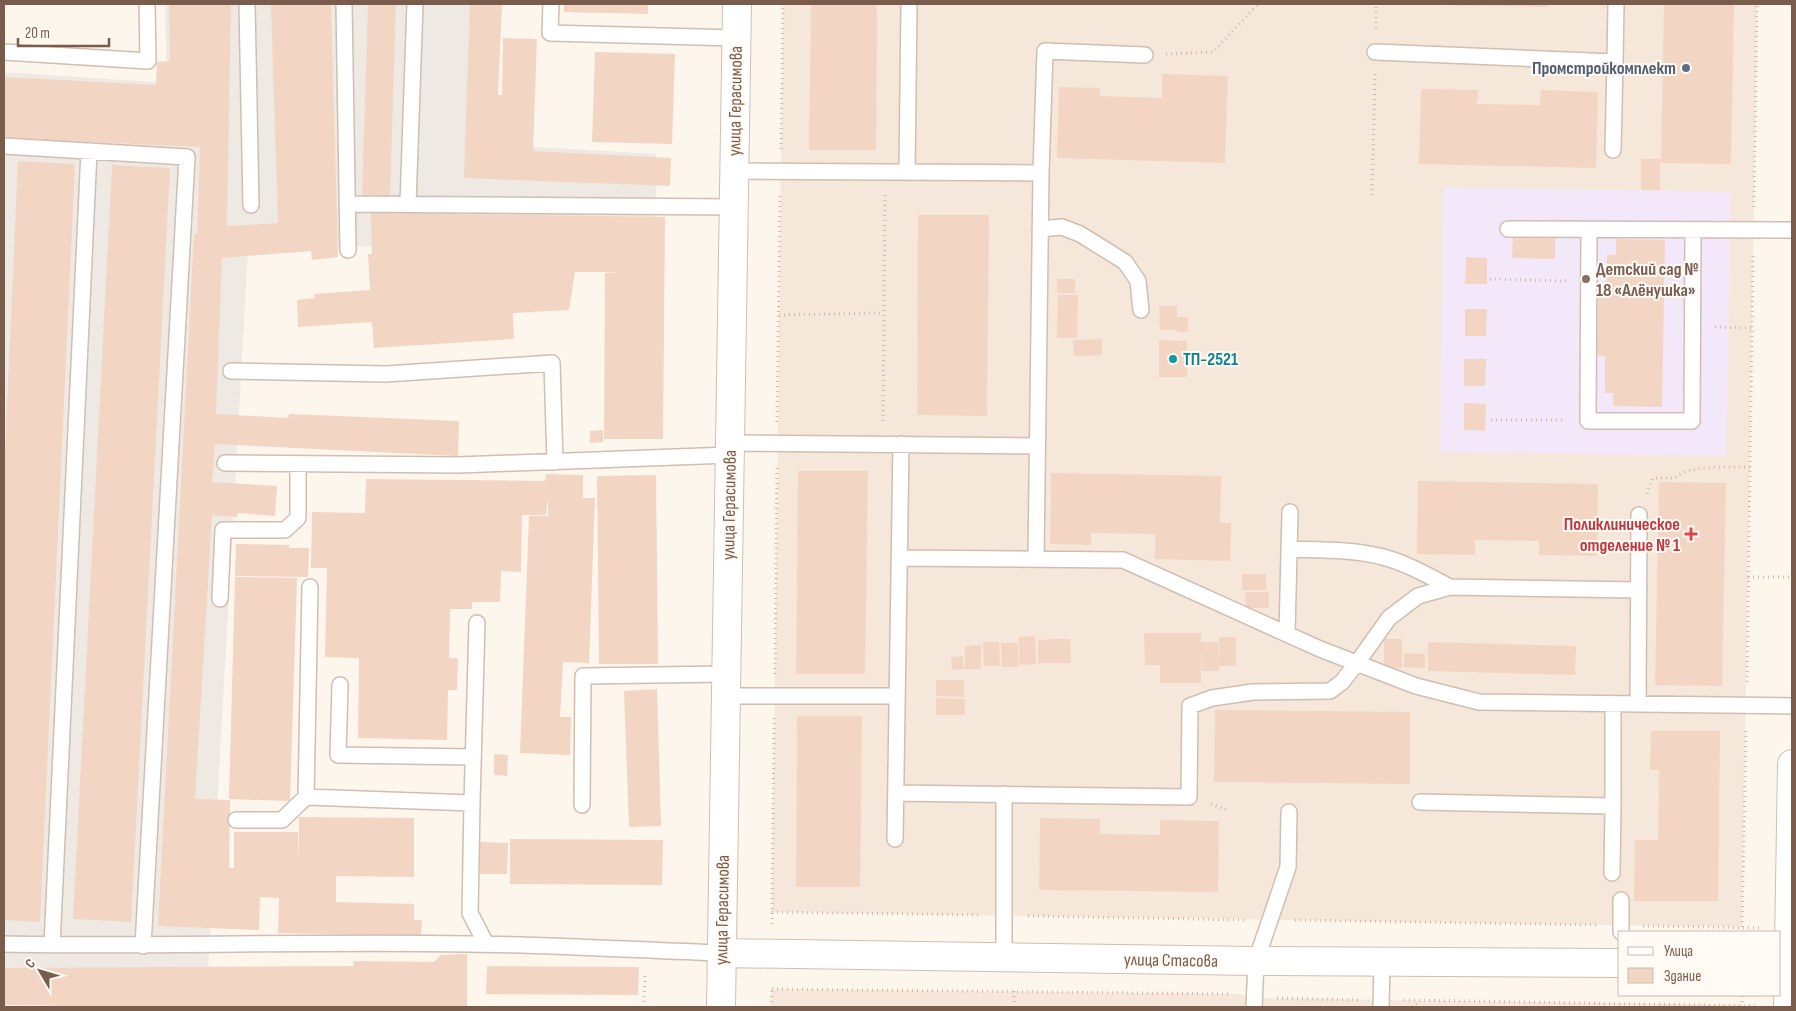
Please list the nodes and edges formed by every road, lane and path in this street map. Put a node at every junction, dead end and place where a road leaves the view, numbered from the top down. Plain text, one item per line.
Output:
1 (147, 4) edge
2 (247, 4) edge
3 (344, 4) edge
4 (415, 4) edge
5 (550, 4) edge
6 (737, 4) edge
7 (909, 4) edge
8 (1258, 4) edge
9 (1376, 4) edge
10 (1616, 4) edge
11 (1757, 4) edge
12 (736, 38) junction
13 (4, 52) edge
14 (1375, 52) junction
15 (1145, 55) joint
16 (1615, 62) junction
17 (4, 146) edge
18 (1613, 150) dead end
19 (89, 151) junction
20 (734, 171) junction
21 (885, 172) junction
22 (907, 172) junction
23 (1041, 173) junction
24 (1372, 195) dead end
25 (347, 204) junction
26 (408, 204) junction
27 (251, 205) dead end
28 (734, 207) junction
29 (1040, 229) junction
30 (1508, 229) dead end
31 (1589, 230) junction
32 (1693, 230) junction
33 (1753, 230) junction
34 (1792, 230) edge
35 (348, 250) dead end
36 (1490, 279) dead end
37 (1589, 281) junction
38 (1141, 310) dead end
39 (884, 313) junction
40 (779, 315) dead end
41 (1693, 327) junction
42 (1752, 328) junction
43 (231, 371) dead end
44 (1491, 420) dead end
45 (1588, 420) junction
46 (882, 444) junction
47 (901, 444) junction
48 (1037, 446) junction
49 (729, 449) junction
50 (555, 462) junction
51 (225, 463) dead end
52 (298, 464) junction
53 (1750, 467) junction
54 (1749, 507) dead end
55 (1290, 512) dead end
56 (1639, 515) joint
57 (1289, 549) junction
58 (899, 558) junction
59 (1036, 559) junction
60 (1748, 576) dead end
61 (1792, 577) edge
62 (310, 587) dead end
63 (1450, 587) junction
64 (1638, 590) junction
65 (220, 599) dead end
66 (477, 623) dead end
67 (1287, 634) junction
68 (1357, 664) junction
69 (340, 685) dead end
70 (726, 685) junction
71 (897, 696) junction
72 (1613, 704) junction
73 (1638, 704) junction
74 (1792, 706) edge
75 (473, 757) junction
76 (1792, 764) edge
77 (896, 793) junction
78 (1004, 794) junction
79 (306, 797) junction
80 (1420, 802) dead end
81 (472, 803) junction
82 (582, 805) dead end
83 (1613, 806) junction
84 (1289, 812) dead end
85 (236, 820) dead end
86 (895, 839) dead end
87 (1612, 874) dead end
88 (1621, 900) dead end
89 (1622, 931) edge
90 (4, 944) edge
91 (486, 944) junction
92 (52, 945) junction
93 (143, 946) junction
94 (645, 951) junction
95 (722, 953) junction
96 (1004, 957) junction
97 (1256, 961) junction
98 (1382, 962) junction
99 (1618, 964) edge
100 (1787, 965) edge
101 (772, 989) dead end
102 (1014, 991) dead end
103 (1420, 1000) dead end
104 (644, 1007) edge
105 (721, 1007) edge
106 (771, 1007) edge
107 (1014, 1007) edge
108 (1254, 1007) edge
109 (1381, 1007) edge
110 (1412, 1007) edge
111 (1788, 1007) edge

1 - 13 lane
2 - 27 lane
3 - 25 lane
4 - 26 lane
5 - 12 lane
6 - 12 street, улица Герасимова
7 - 22 lane
8 - 15 path
9 - 14 path
10 - 16 lane
11 - 33 path
12 - 20 street, улица Герасимова
14 - 16 lane
14 - 24 path
15 - 23 lane
16 - 18 lane
17 - 19 lane
19 - 92 lane
19 - 93 lane
20 - 21 lane
20 - 28 street, улица Герасимова
21 - 22 lane
21 - 39 path
22 - 23 lane
23 - 29 lane
25 - 26 lane
25 - 35 lane
26 - 28 lane
28 - 49 street, улица Герасимова
29 - 38 lane
29 - 48 lane
30 - 31 lane
31 - 32 lane
31 - 37 lane
32 - 33 lane
32 - 41 lane
33 - 34 lane
33 - 42 path
36 - 37 path
37 - 45 lane
39 - 40 path
39 - 46 path
41 - 42 path
41 - 45 lane
42 - 53 path
43 - 50 lane
44 - 45 path
46 - 47 lane
46 - 49 lane
47 - 48 lane
47 - 58 lane
48 - 59 lane
49 - 50 lane
49 - 70 street, улица Герасимова
50 - 52 lane
51 - 52 lane
52 - 65 lane
53 - 54 path
53 - 56 path
55 - 57 lane
56 - 64 lane
57 - 63 lane
57 - 67 lane
58 - 59 lane
58 - 71 lane
59 - 67 lane
60 - 61 path
62 - 79 lane
63 - 64 lane
63 - 68 lane
64 - 73 lane
66 - 75 lane
67 - 68 lane
68 - 72 lane
68 - 78 lane
69 - 75 lane
70 - 71 lane
70 - 82 lane
70 - 95 street, улица Герасимова
71 - 77 lane
72 - 73 lane
72 - 83 lane
73 - 74 lane
75 - 81 lane
76 - 100 street
77 - 78 lane
77 - 86 lane
78 - 96 lane
79 - 81 lane
79 - 85 lane
80 - 83 lane
81 - 91 lane
83 - 87 lane
84 - 97 lane
88 - 89 lane
90 - 92 lane
91 - 93 lane
91 - 94 lane
92 - 93 lane
94 - 95 lane
94 - 104 path
95 - 96 street, улица Стасова
95 - 105 street, улица Герасимова
96 - 97 street, улица Стасова
97 - 98 street, улица Стасова
97 - 108 lane
98 - 99 street, улица Стасова
98 - 109 lane
100 - 111 street
101 - 106 path
102 - 107 path
103 - 110 path

